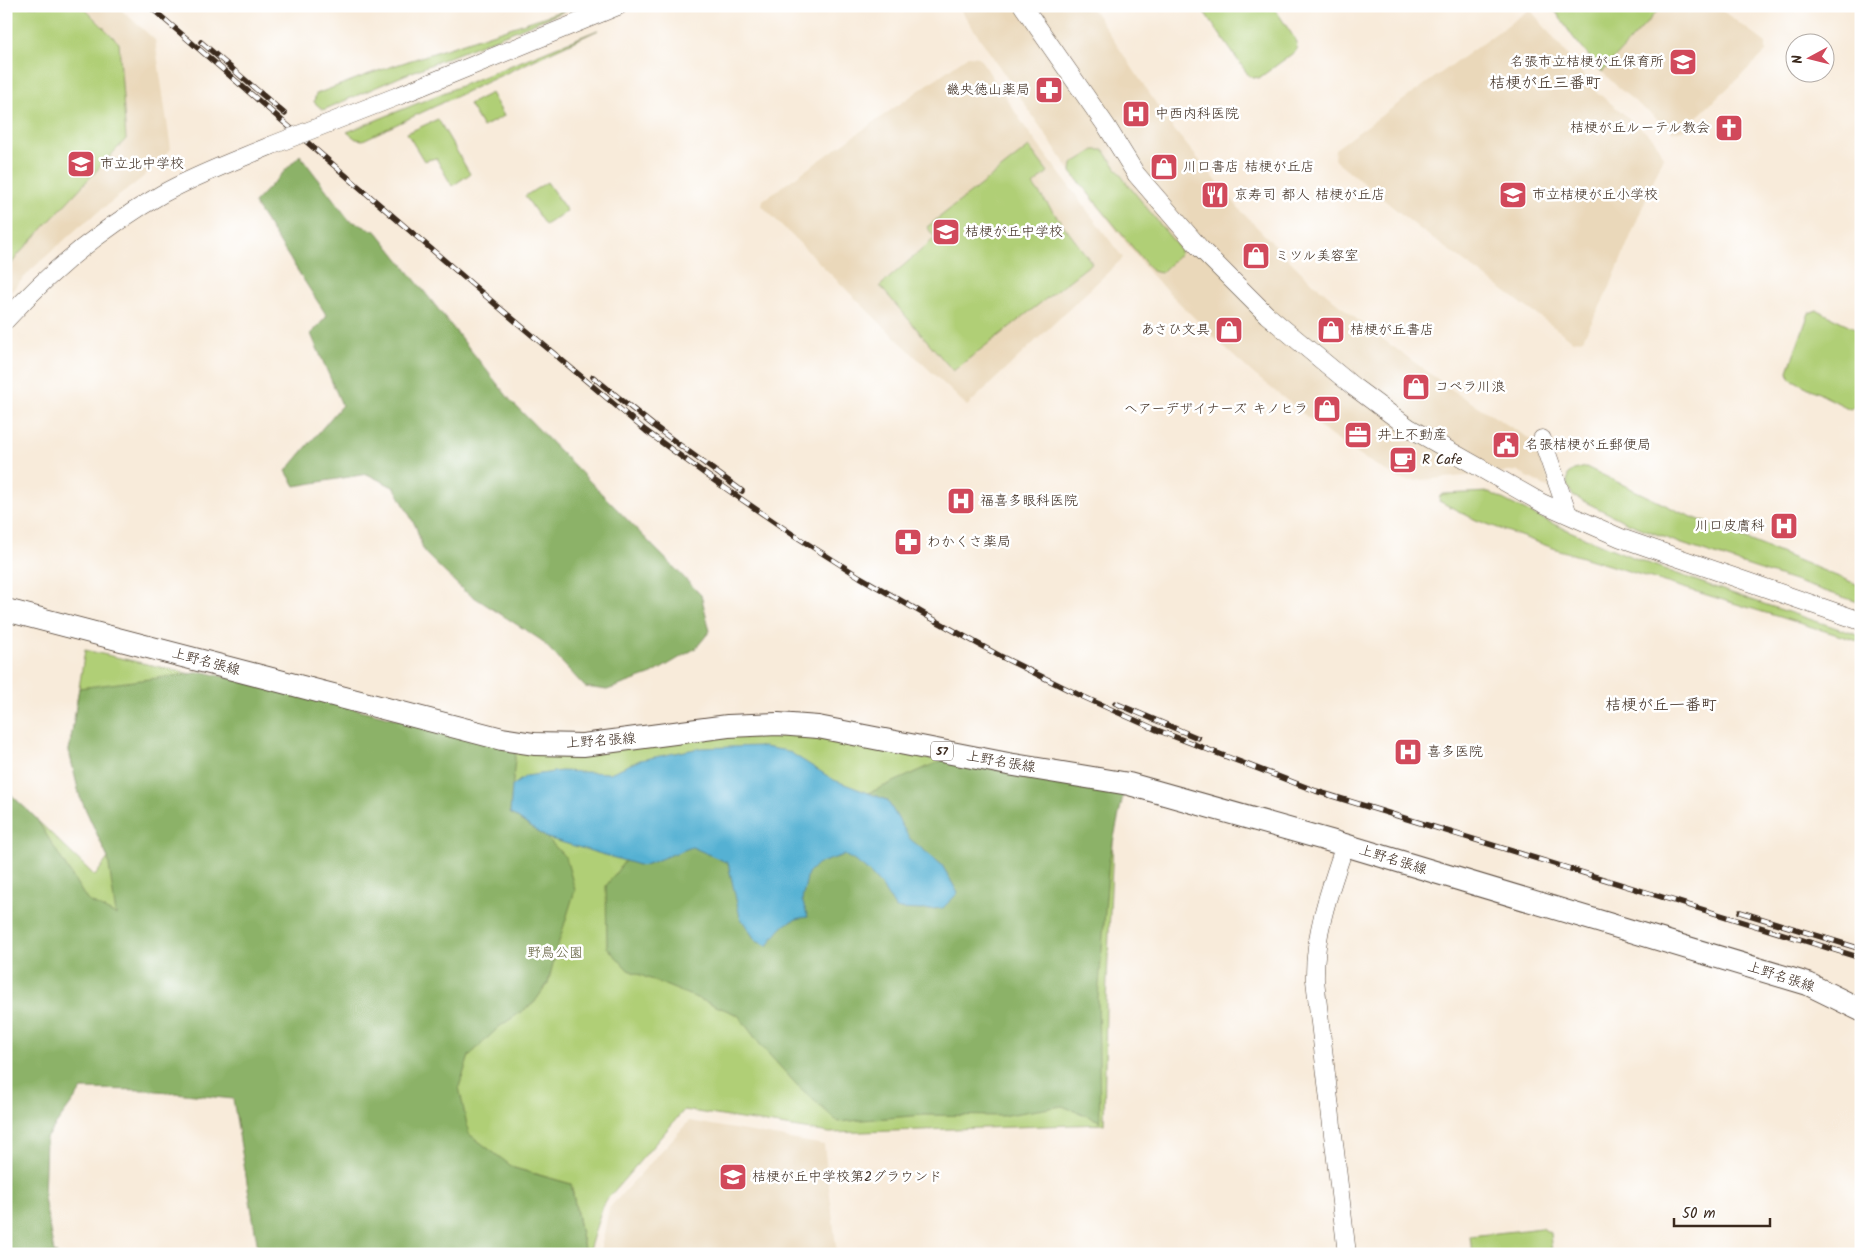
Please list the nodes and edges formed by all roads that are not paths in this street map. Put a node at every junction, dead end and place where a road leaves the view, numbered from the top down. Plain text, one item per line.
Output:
1 (618, 6) edge
2 (1023, 6) edge
3 (6, 320) edge
4 (1542, 439) dead end
5 (1568, 514) junction
6 (6, 610) edge
7 (1861, 621) edge
8 (1344, 845) junction
9 (1861, 1010) edge
10 (1348, 1254) edge

1 - 3 street, bridge
2 - 5 street
4 - 5 street
5 - 7 street
6 - 8 main road, 上野名張線 / 57
8 - 9 main road, 上野名張線 / 57
8 - 10 street

